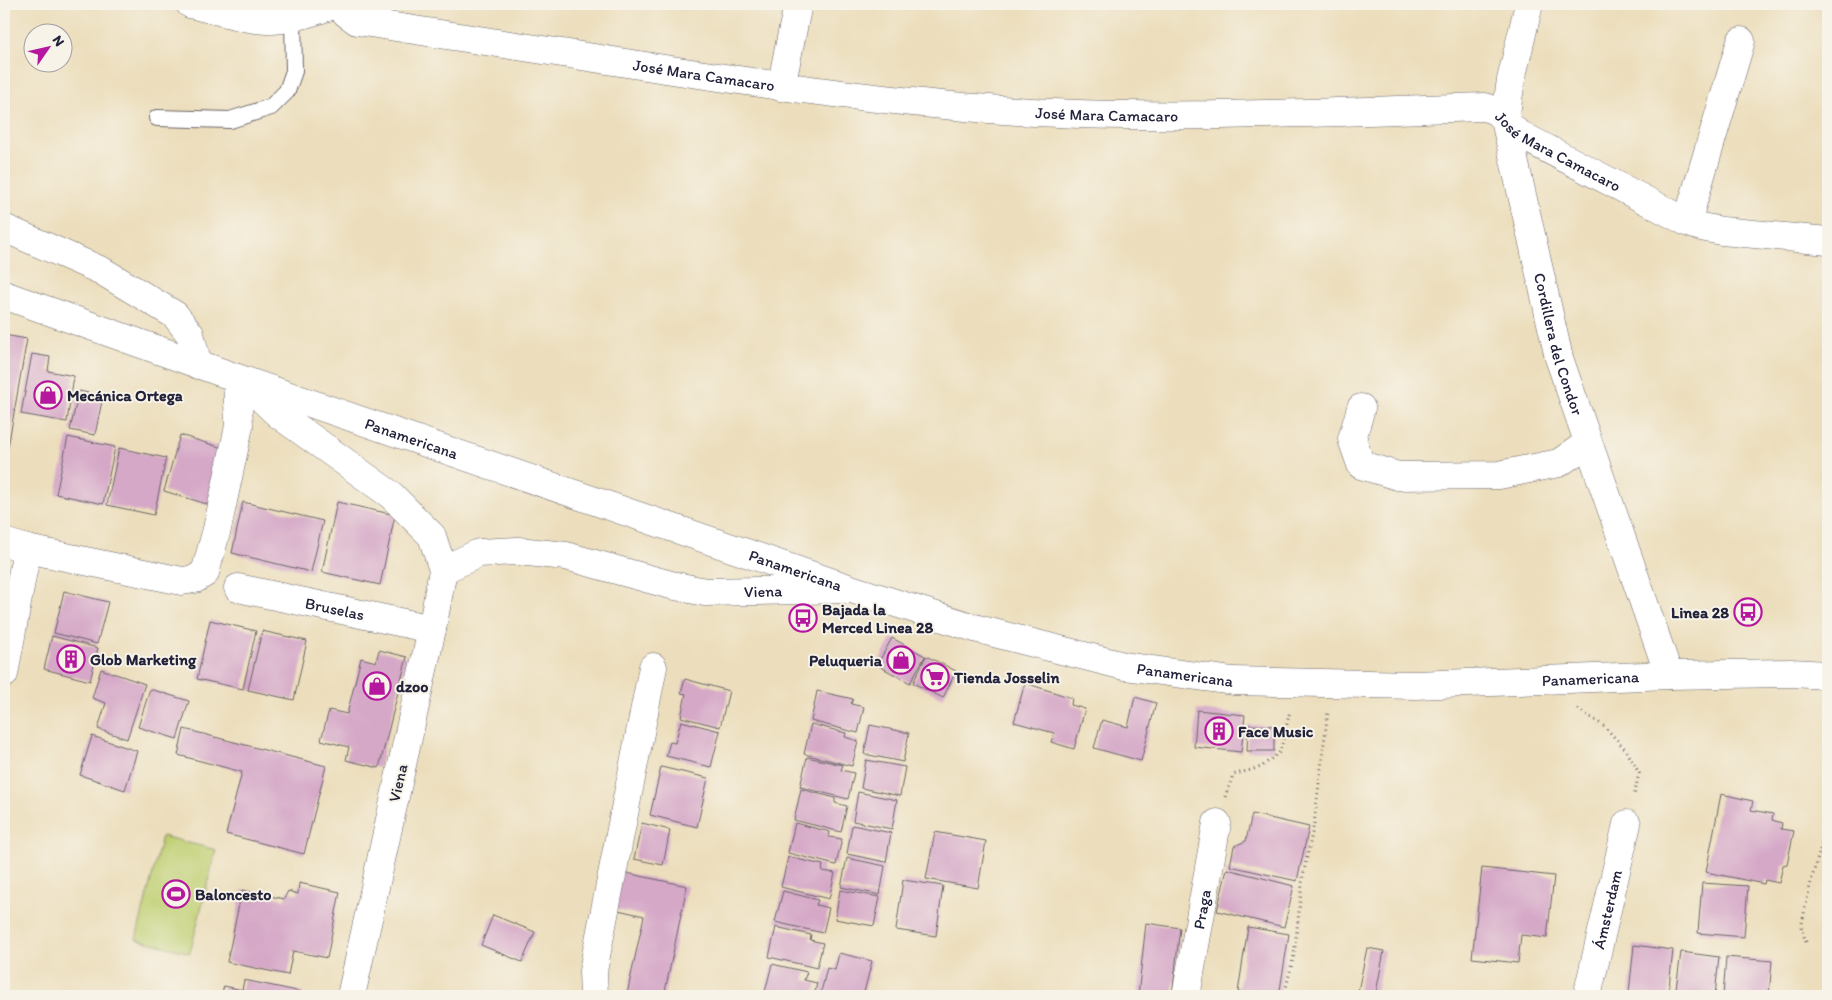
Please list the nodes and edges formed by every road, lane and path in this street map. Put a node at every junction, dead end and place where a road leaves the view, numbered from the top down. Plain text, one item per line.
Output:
1 (190, 4) edge
2 (798, 4) edge
3 (1529, 4) edge
4 (345, 9) edge
5 (293, 17) junction
6 (1741, 41) dead end
7 (782, 87) junction
8 (157, 118) dead end
9 (1505, 120) junction
10 (1687, 222) junction
11 (4, 228) edge
12 (1828, 240) edge
13 (4, 294) edge
14 (198, 365) junction
15 (239, 379) junction
16 (1360, 408) dead end
17 (1588, 444) junction
18 (16, 546) edge
19 (443, 570) junction
20 (238, 588) dead end
21 (850, 589) junction
22 (432, 629) junction
23 (653, 667) dead end
24 (4, 674) edge
25 (1669, 675) junction
26 (1828, 675) edge
27 (1294, 682) junction
28 (1331, 683) junction
29 (1576, 708) dead end
30 (1828, 804) edge
31 (1217, 824) joint
32 (1627, 824) joint
33 (1806, 942) dead end
34 (351, 996) edge
35 (594, 996) edge
36 (1186, 996) edge
37 (1284, 996) edge
38 (1587, 996) edge

1 - 5 street
2 - 7 street
3 - 9 street, Cordillera del Condor
4 - 5 street
4 - 7 street, José Mara Camacaro
5 - 8 lane
6 - 10 street
7 - 9 street, José Mara Camacaro
9 - 10 street, José Mara Camacaro
9 - 17 street, Cordillera del Condor
10 - 12 street, José Mara Camacaro
11 - 14 street
13 - 14 street, Panamericana
14 - 15 street, Panamericana
15 - 18 street
15 - 19 street, Viena
15 - 21 street, Panamericana
16 - 17 street
17 - 25 street, Cordillera del Condor
18 - 24 street
19 - 21 street, Viena
19 - 22 street, Viena
20 - 22 street, Bruselas
21 - 27 street, Panamericana
22 - 34 street, Viena
23 - 35 street
25 - 26 street, Panamericana
25 - 28 street, Panamericana
27 - 28 street, Panamericana
27 - 31 path
28 - 37 path
29 - 32 path
30 - 33 path
31 - 36 street, Praga
32 - 38 street, Ámsterdam

